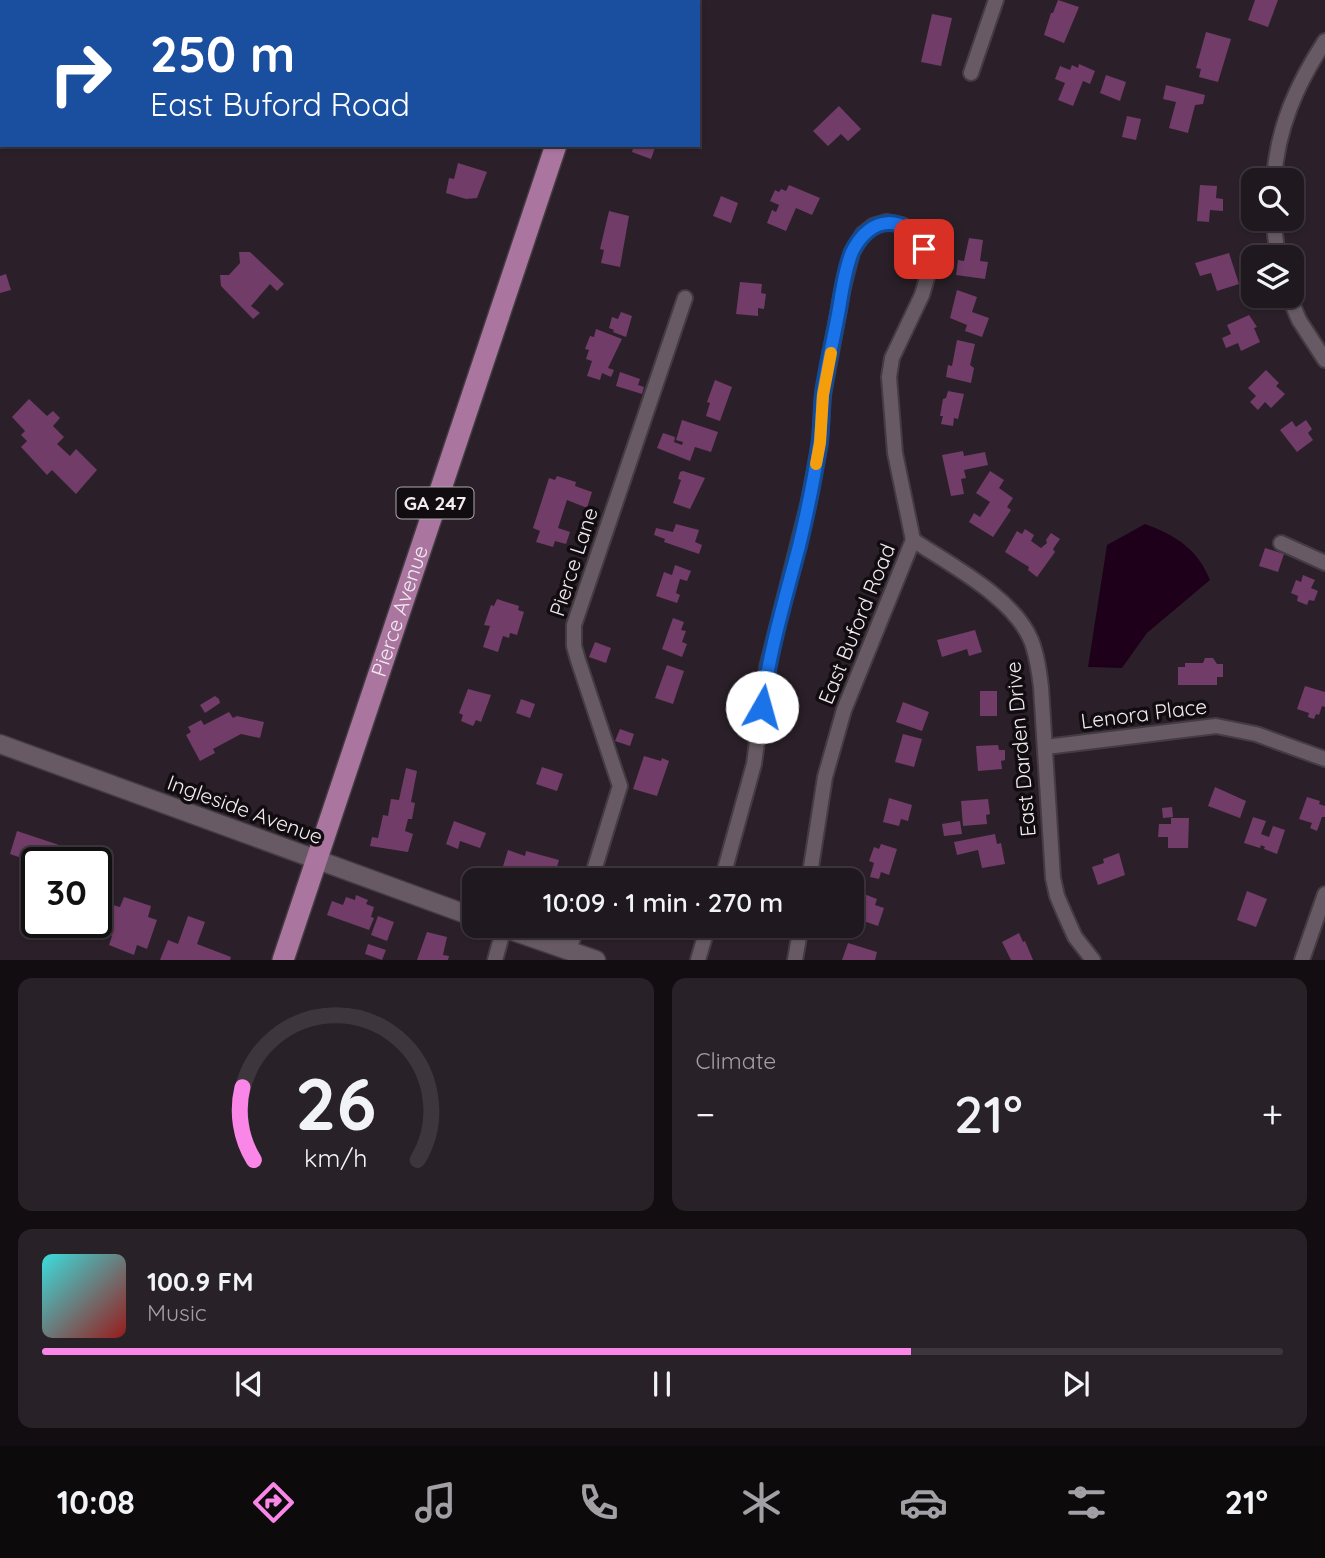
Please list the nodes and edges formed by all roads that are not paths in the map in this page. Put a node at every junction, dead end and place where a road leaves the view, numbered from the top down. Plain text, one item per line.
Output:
1 (996, 0) edge
2 (1325, 41) edge
3 (971, 73) dead end
4 (555, 147) edge
5 (1276, 168) edge
6 (685, 298) dead end
7 (1294, 308) edge
8 (1325, 360) edge
9 (913, 540) junction
10 (1281, 543) dead end
11 (1325, 563) edge
12 (0, 744) edge
13 (1046, 747) junction
14 (1325, 760) edge
15 (316, 861) junction
16 (595, 868) edge
17 (725, 868) edge
18 (811, 868) edge
19 (1325, 894) edge
20 (462, 914) edge
21 (499, 938) edge
22 (534, 938) edge
23 (573, 938) edge
24 (704, 938) edge
25 (799, 938) edge
26 (569, 950) junction
27 (283, 960) edge
28 (495, 960) edge
29 (596, 960) edge
30 (698, 960) edge
31 (795, 960) edge
32 (1093, 960) edge
33 (1302, 960) edge

1 - 3 street
2 - 5 street
4 - 15 main road, Pierce Avenue / GA 247
6 - 16 street, Pierce Lane
7 - 8 street
9 - 13 street, East Darden Drive
9 - 17 street, East Buford Road
9 - 18 street, East Buford Road
10 - 11 street
12 - 15 street, Ingleside Avenue
13 - 14 street, Lenora Place
13 - 32 street, East Darden Drive
15 - 20 street, Ingleside Avenue
15 - 27 main road, Pierce Avenue / GA 247
19 - 33 street
21 - 28 street
22 - 26 street
23 - 26 street
24 - 30 street
25 - 31 street
26 - 29 street

